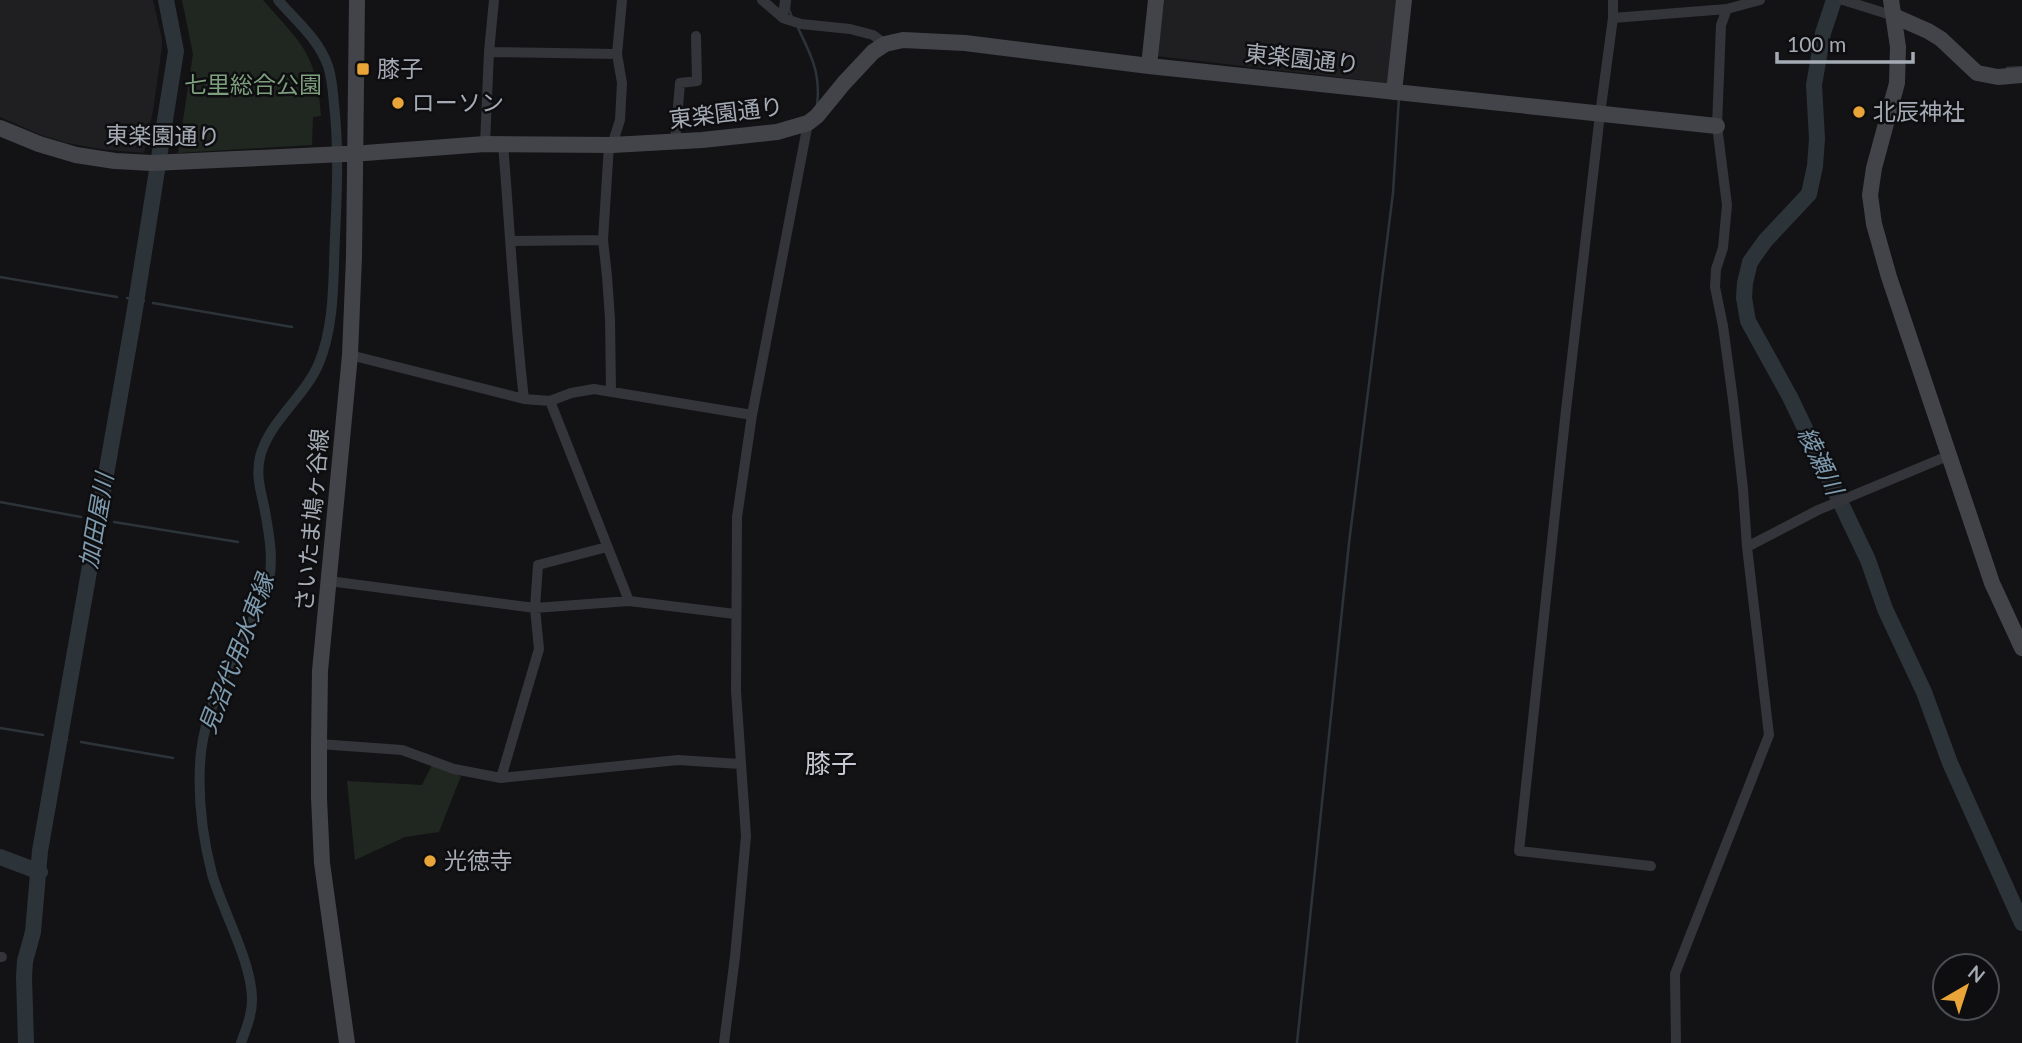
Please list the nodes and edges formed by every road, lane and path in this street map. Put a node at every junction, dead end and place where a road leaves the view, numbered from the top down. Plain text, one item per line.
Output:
1 (357, 0) edge
2 (494, 0) edge
3 (622, 0) edge
4 (762, 0) edge
5 (785, 0) edge
6 (1156, 0) edge
7 (1404, 0) edge
8 (1613, 0) edge
9 (1760, 0) edge
10 (1843, 0) edge
11 (1893, 8) edge
12 (1727, 9) junction
13 (783, 18) junction
14 (1614, 18) junction
15 (696, 36) dead end
16 (885, 44) junction
17 (489, 52) junction
18 (617, 54) junction
19 (1149, 66) junction
20 (2022, 75) edge
21 (1394, 92) junction
22 (1600, 114) junction
23 (808, 123) junction
24 (1717, 126) junction
25 (0, 128) edge
26 (675, 142) junction
27 (485, 144) junction
28 (503, 144) junction
29 (610, 145) junction
30 (352, 153) junction
31 (603, 240) junction
32 (511, 241) junction
33 (350, 355) junction
34 (611, 391) junction
35 (524, 399) junction
36 (551, 401) junction
37 (752, 415) junction
38 (1950, 455) junction
39 (607, 547) junction
40 (1747, 547) junction
41 (329, 580) junction
42 (629, 601) junction
43 (535, 608) junction
44 (735, 614) junction
45 (2022, 648) edge
46 (319, 744) junction
47 (740, 764) junction
48 (501, 778) junction
49 (1651, 866) dead end
50 (347, 1043) edge
51 (724, 1043) edge
52 (1676, 1043) edge

1 - 30 street, さいたま鳩ヶ谷線
2 - 17 street
3 - 18 street
4 - 13 street
5 - 13 street
6 - 19 street
7 - 21 street
8 - 14 street
9 - 12 street
10 - 11 street
11 - 20 street
11 - 38 street
12 - 14 street
12 - 24 street
13 - 16 street
14 - 22 street
15 - 26 street
16 - 19 street, 東楽園通り
16 - 23 street, 東楽園通り
17 - 18 street
17 - 27 street
18 - 29 street
19 - 21 street, 東楽園通り
21 - 22 street, 東楽園通り
22 - 24 street, 東楽園通り
22 - 49 street
23 - 26 street, 東楽園通り
23 - 37 street
24 - 40 street
25 - 30 street, 東楽園通り
26 - 29 street, 東楽園通り
27 - 28 street, 東楽園通り
27 - 30 street, 東楽園通り
28 - 29 street, 東楽園通り
28 - 32 street
29 - 31 street
30 - 33 street, さいたま鳩ヶ谷線
31 - 32 street
31 - 34 street
32 - 35 street
33 - 35 street
33 - 41 street, さいたま鳩ヶ谷線
34 - 36 street
34 - 37 street
35 - 36 street
36 - 39 street
37 - 44 street
38 - 40 street
38 - 45 street
39 - 42 street
39 - 43 street
40 - 52 street
41 - 43 street
41 - 46 street, さいたま鳩ヶ谷線
42 - 43 street
42 - 44 street
43 - 48 street
44 - 47 street
46 - 48 street
46 - 50 street, さいたま鳩ヶ谷線
47 - 48 street
47 - 51 street

